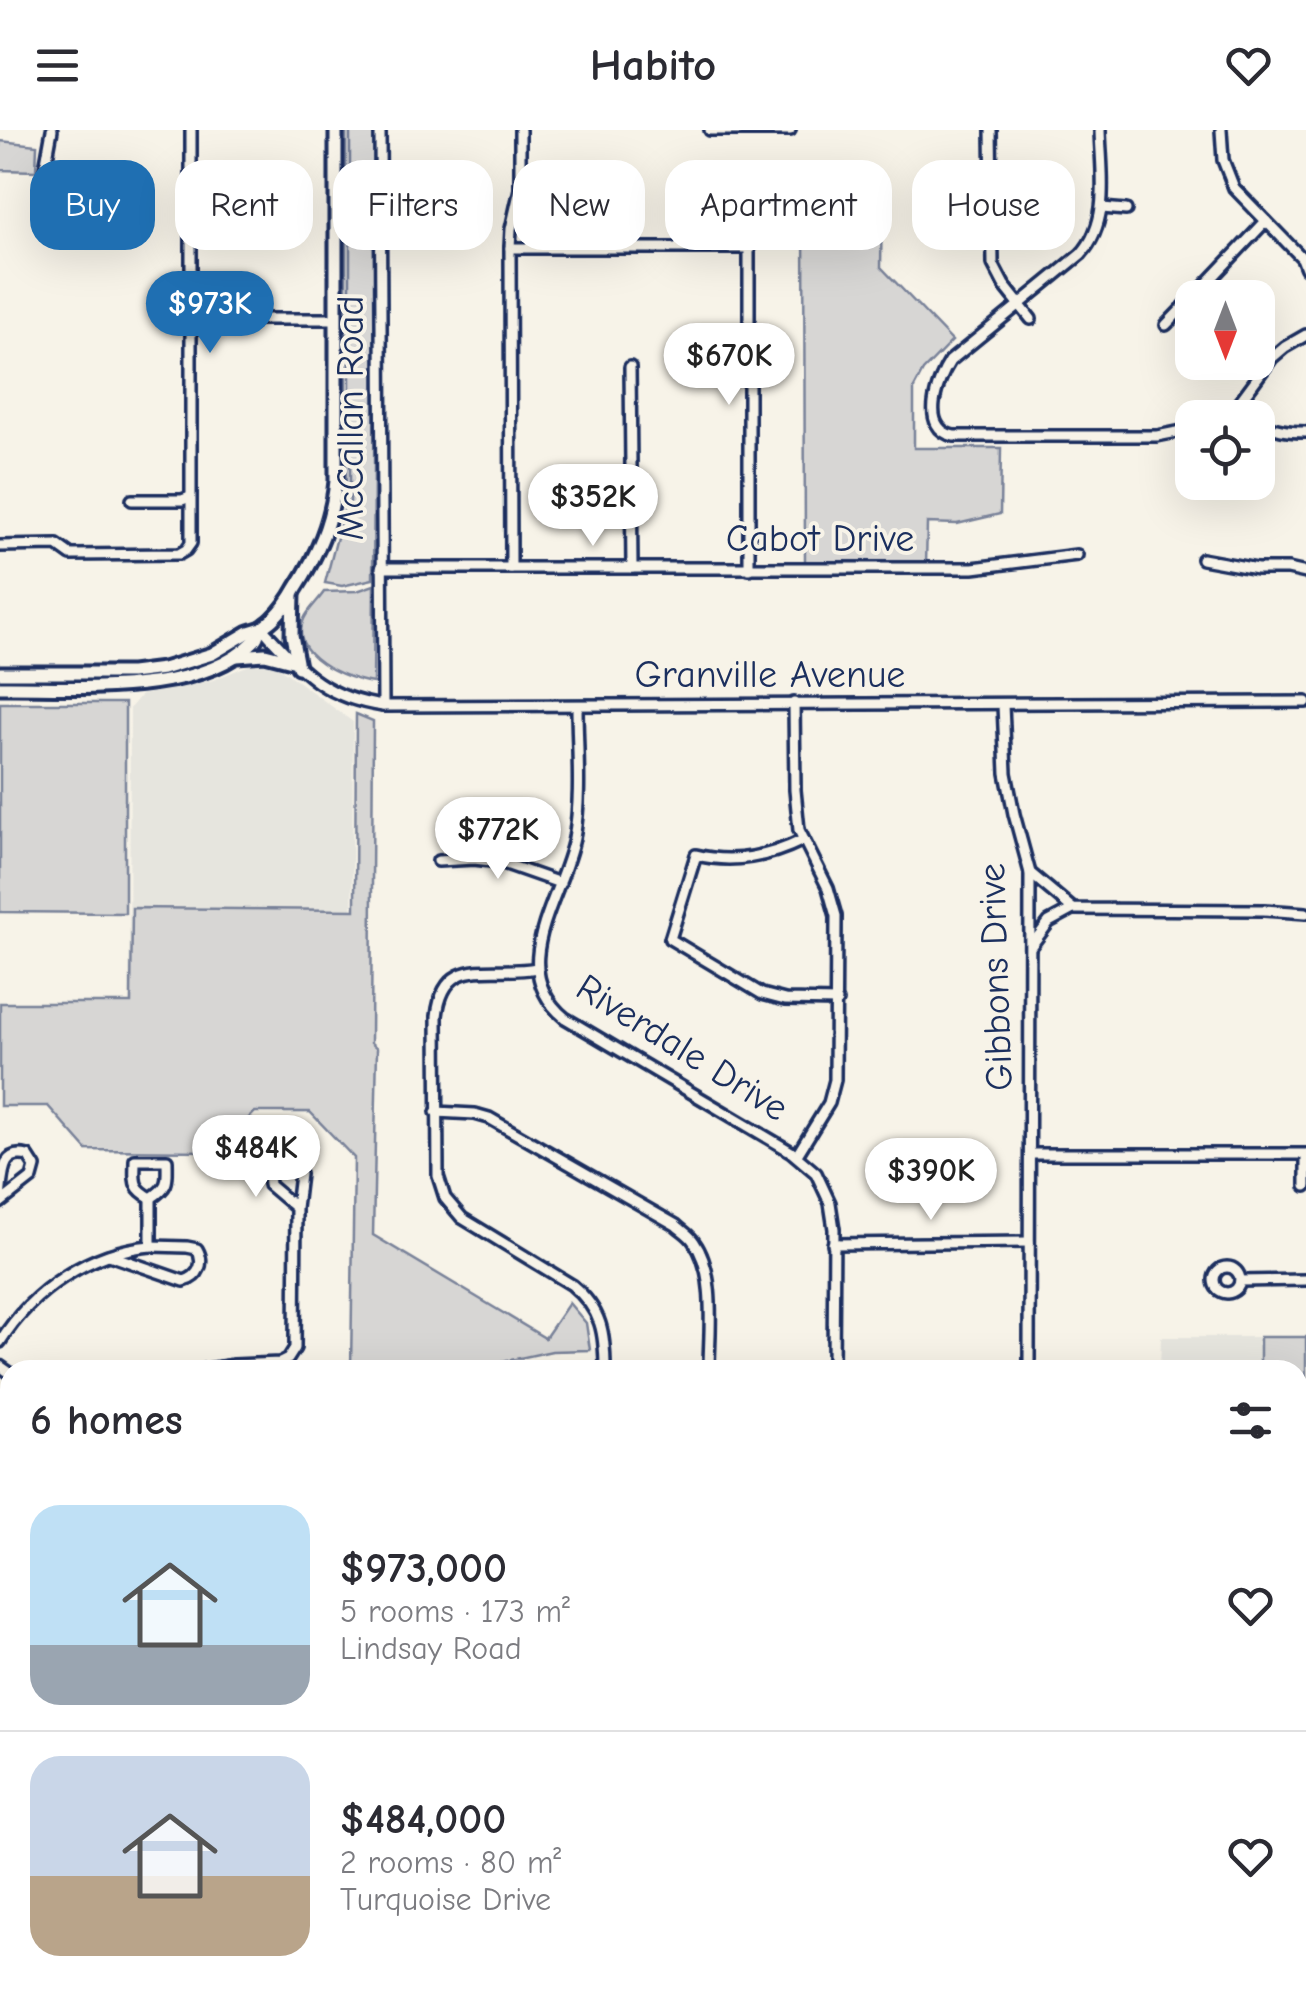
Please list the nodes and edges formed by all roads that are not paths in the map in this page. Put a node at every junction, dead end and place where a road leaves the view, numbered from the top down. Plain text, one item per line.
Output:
1 (52, 130) edge
2 (191, 130) edge
3 (336, 130) edge
4 (380, 130) edge
5 (520, 130) edge
6 (710, 130) edge
7 (790, 130) edge
8 (990, 130) edge
9 (1100, 130) edge
10 (1221, 130) edge
11 (47, 160) edge
12 (991, 160) edge
13 (1102, 208) junction
14 (1126, 210) dead end
15 (1266, 222) junction
16 (510, 248) junction
17 (994, 250) edge
18 (1305, 261) edge
19 (1210, 280) edge
20 (1020, 305) junction
21 (1175, 316) edge
22 (1031, 318) dead end
23 (191, 319) junction
24 (335, 319) junction
25 (1166, 325) dead end
26 (1306, 336) edge
27 (630, 367) dead end
28 (1241, 400) edge
29 (1275, 428) edge
30 (1306, 432) edge
31 (1175, 433) edge
32 (190, 497) junction
33 (132, 500) dead end
34 (0, 546) edge
35 (1077, 554) dead end
36 (1202, 560) dead end
37 (382, 568) junction
38 (511, 568) junction
39 (632, 568) junction
40 (749, 568) junction
41 (1306, 574) edge
42 (293, 594) junction
43 (262, 628) junction
44 (232, 658) junction
45 (295, 664) junction
46 (0, 673) edge
47 (0, 687) edge
48 (1306, 702) edge
49 (794, 703) junction
50 (1003, 705) junction
51 (383, 706) junction
52 (577, 706) junction
53 (803, 840) junction
54 (438, 861) dead end
55 (1030, 873) junction
56 (560, 884) junction
57 (1073, 909) junction
58 (1306, 913) edge
59 (1029, 951) junction
60 (537, 968) junction
61 (836, 1001) junction
62 (436, 1112) junction
63 (1030, 1154) junction
64 (1306, 1154) edge
65 (797, 1156) junction
66 (1306, 1186) edge
67 (151, 1198) junction
68 (0, 1200) edge
69 (296, 1208) junction
70 (1029, 1242) junction
71 (834, 1244) junction
72 (151, 1246) junction
73 (108, 1255) junction
74 (1306, 1280) edge
75 (1240, 1281) dead end
76 (0, 1342) edge
77 (284, 1360) edge
78 (605, 1360) edge
79 (708, 1360) edge
80 (832, 1360) edge
81 (1029, 1360) edge

1 - 11 street
2 - 23 street
3 - 24 main road
4 - 37 street, McCallan Road
5 - 16 street
6 - 7 street
8 - 12 street
9 - 13 street
10 - 15 street
13 - 14 street
13 - 20 street
15 - 18 street
15 - 19 street
16 - 38 street
16 - 40 street
17 - 20 street
20 - 22 street
20 - 31 street
21 - 25 street
23 - 24 street
23 - 32 street
24 - 42 main road
26 - 28 street
27 - 39 street
29 - 30 street
32 - 33 street
32 - 34 street
35 - 40 street, Cabot Drive
36 - 41 street
37 - 38 street, Cabot Drive
37 - 51 street, McCallan Road
38 - 39 street, Cabot Drive
39 - 40 street, Cabot Drive
42 - 43 main road
42 - 45 main road
43 - 44 main road
43 - 45 street, Granville Avenue
43 - 46 main road
44 - 45 main road
44 - 47 main road
45 - 51 street, Granville Avenue
48 - 50 street, Granville Avenue
49 - 50 street, Granville Avenue
49 - 52 street, Granville Avenue
49 - 53 street
50 - 55 street, Gibbons Drive
51 - 52 street, Granville Avenue
52 - 56 street, Riverdale Drive
53 - 61 street
53 - 61 street
54 - 56 street
55 - 57 street
55 - 59 street, Gibbons Drive
56 - 60 street, Riverdale Drive
57 - 58 street
57 - 59 street
59 - 63 street, Gibbons Drive
60 - 62 street
60 - 65 street, Riverdale Drive
61 - 65 street
62 - 78 street
62 - 79 street
63 - 64 street
63 - 70 street, Gibbons Drive
64 - 66 street
65 - 71 street, Riverdale Drive
67 - 67 street
67 - 72 street
68 - 68 street
69 - 69 street
69 - 77 street
70 - 71 street
70 - 81 street, Gibbons Drive
71 - 80 street, Riverdale Drive
72 - 73 street
72 - 73 street
73 - 76 street
74 - 75 street

